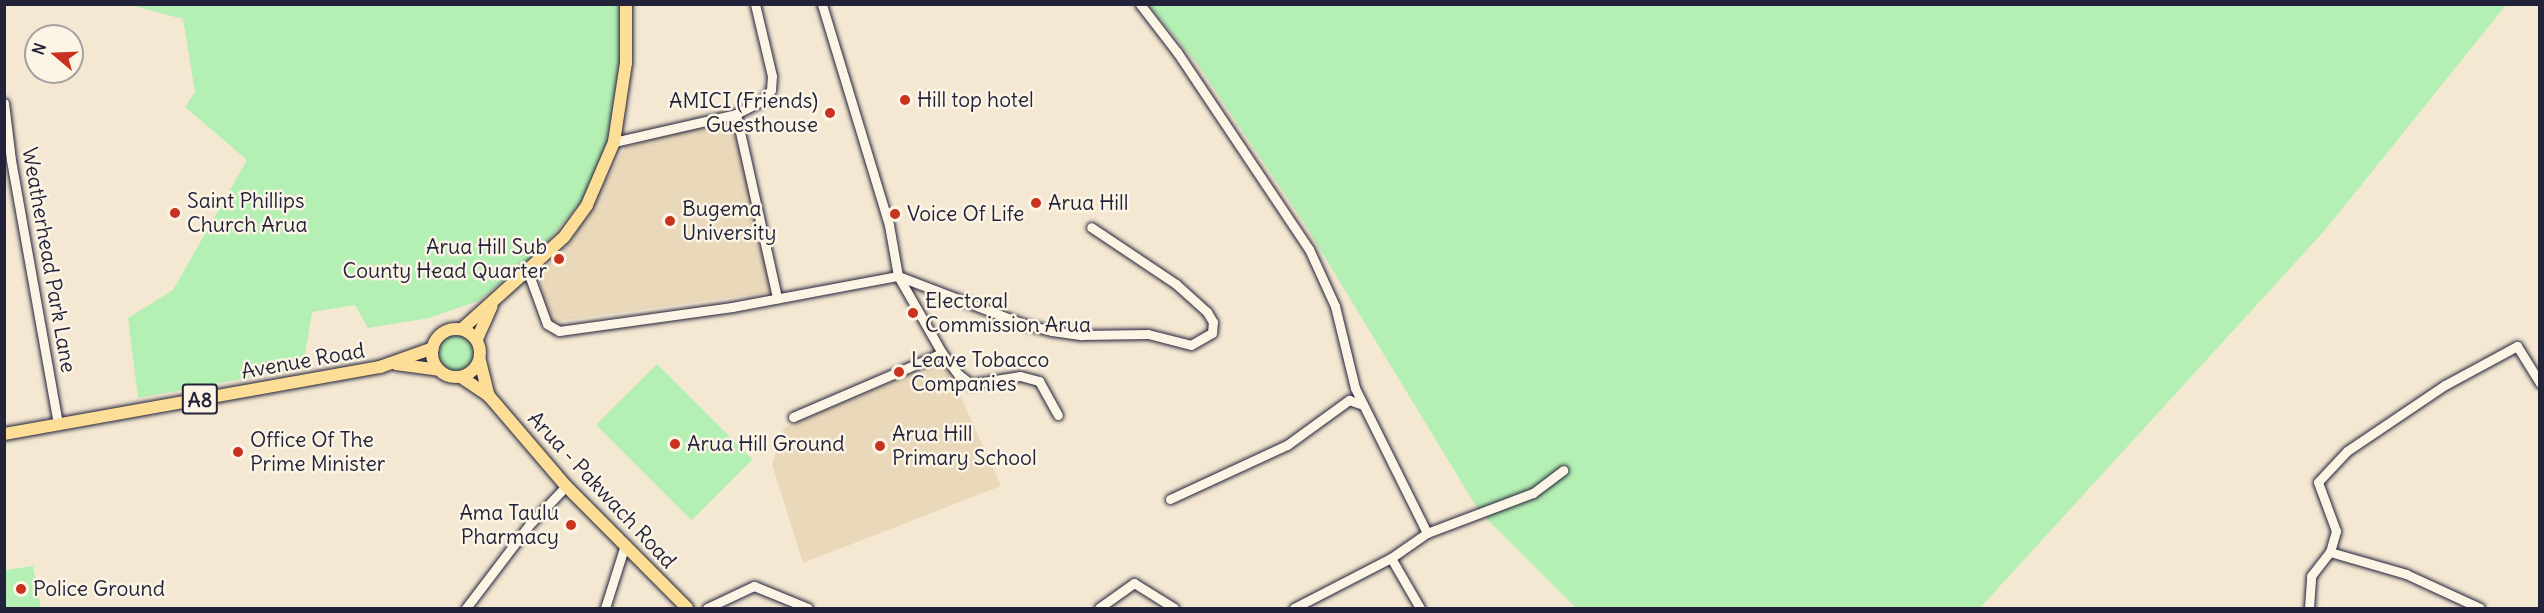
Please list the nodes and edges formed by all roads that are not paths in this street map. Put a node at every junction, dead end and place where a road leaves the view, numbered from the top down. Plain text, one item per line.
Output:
1 (626, 4) edge
2 (755, 4) edge
3 (822, 4) edge
4 (1140, 4) edge
5 (4, 103) edge
6 (736, 114) junction
7 (614, 142) junction
8 (7, 157) edge
9 (1091, 227) dead end
10 (528, 272) junction
11 (898, 276) junction
12 (777, 297) junction
13 (494, 302) junction
14 (462, 329) junction
15 (477, 339) junction
16 (433, 348) junction
17 (942, 352) junction
18 (480, 361) junction
19 (395, 364) junction
20 (439, 370) junction
21 (461, 377) junction
22 (2540, 383) edge
23 (489, 396) junction
24 (1363, 405) junction
25 (1058, 415) dead end
26 (793, 417) dead end
27 (58, 424) junction
28 (4, 434) edge
29 (1563, 470) dead end
30 (566, 486) junction
31 (1170, 500) dead end
32 (1427, 533) junction
33 (625, 545) junction
34 (2330, 552) junction
35 (1391, 558) junction
36 (466, 609) edge
37 (605, 609) edge
38 (687, 609) edge
39 (707, 609) edge
40 (808, 609) edge
41 (1099, 609) edge
42 (1174, 609) edge
43 (1294, 609) edge
44 (1420, 609) edge
45 (2308, 609) edge
46 (2480, 609) edge

1 - 7 main road
2 - 6 street
3 - 11 street
4 - 24 street
5 - 8 street, Weatherhead Park Lane
6 - 7 street
6 - 12 street
7 - 10 main road
8 - 27 street, Weatherhead Park Lane
9 - 11 street
10 - 12 street
10 - 13 main road
11 - 12 street
11 - 17 street
13 - 14 main road
13 - 15 main road
14 - 15 main road
14 - 16 main road
15 - 18 main road
16 - 19 main road, Avenue Road
16 - 20 main road
17 - 25 street
17 - 26 street
18 - 21 main road
18 - 23 main road, Arua - Pakwach Road
19 - 20 main road, Avenue Road / A8
19 - 27 main road, Avenue Road / A8
20 - 21 main road, A8
21 - 23 main road, Arua - Pakwach Road / A8
22 - 34 street
23 - 30 main road, Arua - Pakwach Road / A8
24 - 31 street
24 - 32 street
27 - 28 main road, Avenue Road / A8
29 - 32 street
30 - 33 main road, Arua - Pakwach Road / A8
30 - 36 street
32 - 35 street
33 - 37 street
33 - 38 main road, Arua - Pakwach Road / A8
34 - 45 street
34 - 46 street
35 - 43 street
35 - 44 street
39 - 40 street
41 - 42 street

